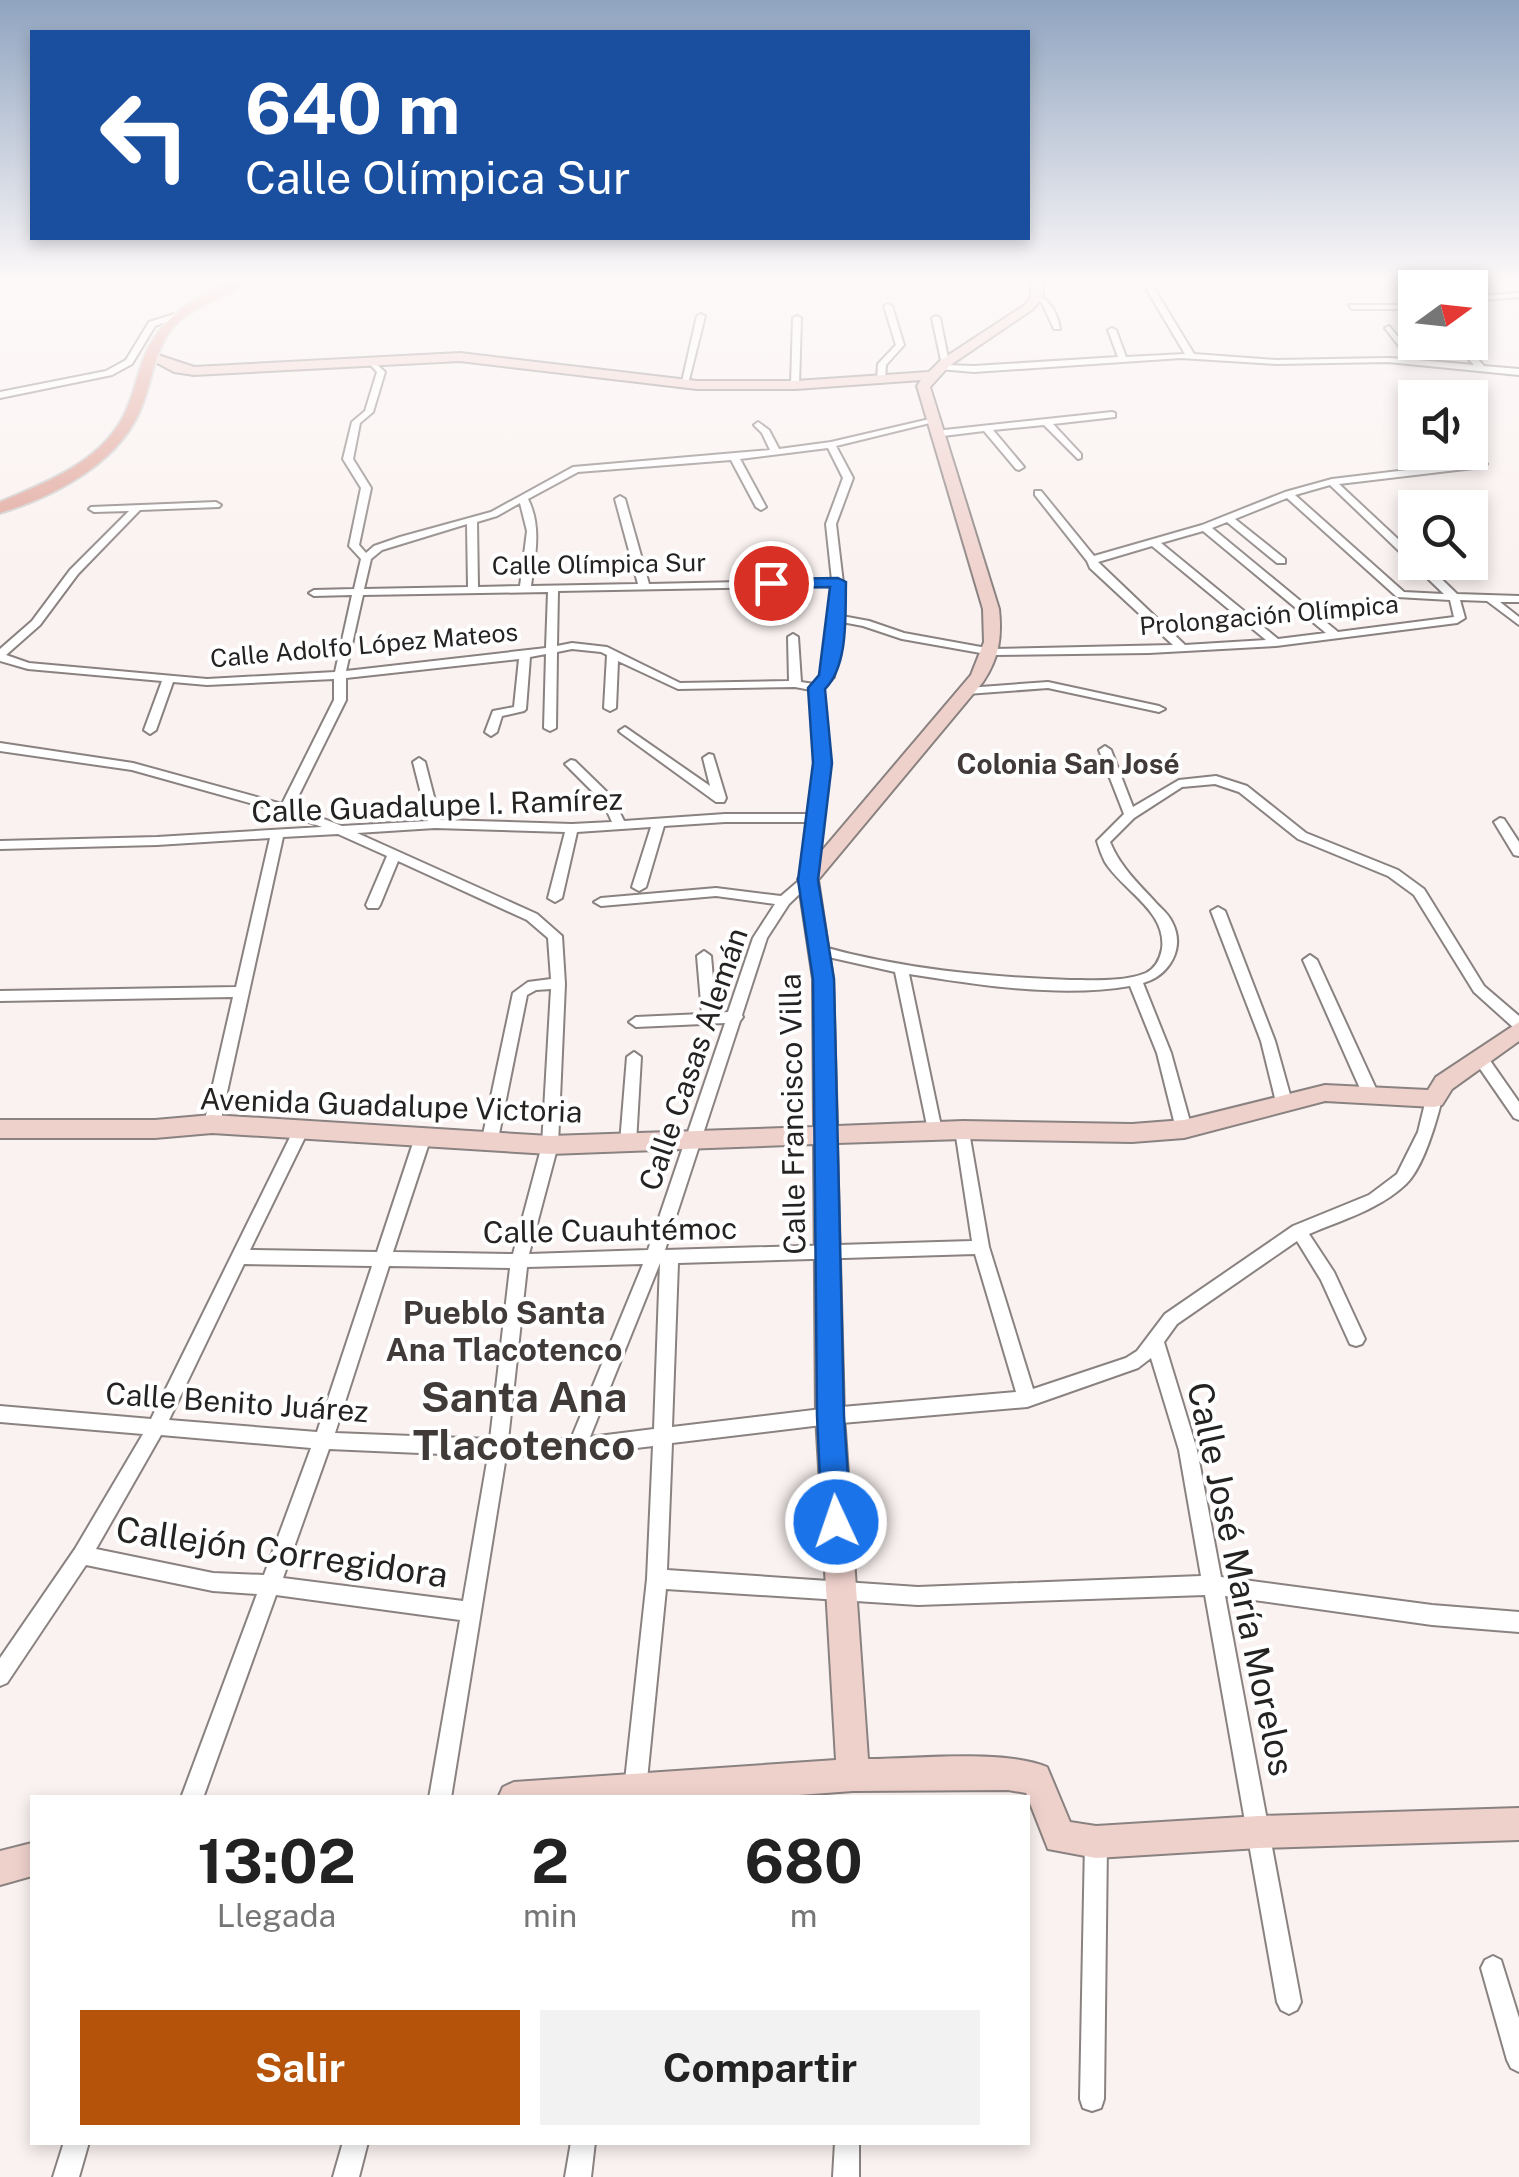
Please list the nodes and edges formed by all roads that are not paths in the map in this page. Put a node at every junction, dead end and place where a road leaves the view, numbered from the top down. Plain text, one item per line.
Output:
1 (61, 383) edge
2 (144, 383) edge
3 (378, 383) edge
4 (674, 383) edge
5 (836, 383) edge
6 (926, 383) edge
7 (684, 384) joint
8 (794, 385) joint
9 (0, 395) edge
10 (1112, 415) dead end
11 (1046, 422) junction
12 (758, 425) dead end
13 (933, 427) junction
14 (987, 428) junction
15 (830, 445) junction
16 (776, 452) junction
17 (1078, 456) dead end
18 (734, 457) junction
19 (1019, 467) dead end
20 (1432, 470) edge
21 (1332, 482) junction
22 (1038, 493) dead end
23 (1288, 494) junction
24 (523, 499) junction
25 (620, 499) dead end
26 (216, 505) dead end
27 (762, 507) dead end
28 (0, 508) edge
29 (137, 508) junction
30 (94, 509) dead end
31 (1228, 518) junction
32 (472, 521) junction
33 (1206, 527) junction
34 (1155, 543) junction
35 (1398, 544) edge
36 (366, 558) junction
37 (1092, 560) junction
38 (1281, 562) dead end
39 (1436, 580) edge
40 (838, 582) junction
41 (644, 585) junction
42 (525, 588) junction
43 (552, 588) junction
44 (472, 589) junction
45 (361, 591) junction
46 (314, 594) dead end
47 (1454, 597) junction
48 (1519, 599) edge
49 (1491, 600) junction
50 (837, 618) junction
51 (1519, 622) edge
52 (1336, 636) junction
53 (793, 637) dead end
54 (1276, 642) junction
55 (1182, 648) junction
56 (553, 649) junction
57 (992, 652) junction
58 (613, 654) junction
59 (525, 655) junction
60 (0, 656) edge
61 (340, 675) junction
62 (168, 680) junction
63 (795, 684) junction
64 (816, 688) junction
65 (967, 690) junction
66 (610, 708) dead end
67 (1159, 708) dead end
68 (550, 728) dead end
69 (150, 730) dead end
70 (491, 732) dead end
71 (625, 732) dead end
72 (0, 747) edge
73 (1106, 750) dead end
74 (709, 758) dead end
75 (419, 762) dead end
76 (572, 764) dead end
77 (720, 798) junction
78 (286, 809) junction
79 (1130, 815) junction
80 (725, 818) junction
81 (816, 818) junction
82 (658, 821) junction
83 (1500, 822) dead end
84 (435, 824) junction
85 (619, 824) junction
86 (336, 828) junction
87 (572, 828) junction
88 (276, 835) junction
89 (0, 845) edge
90 (1519, 852) edge
91 (394, 856) junction
92 (808, 880) junction
93 (639, 887) dead end
94 (556, 898) dead end
95 (784, 901) junction
96 (601, 902) dead end
97 (373, 905) dead end
98 (1218, 911) dead end
99 (820, 951) junction
100 (704, 956) dead end
101 (1310, 960) dead end
102 (870, 963) junction
103 (901, 968) junction
104 (823, 979) junction
105 (1135, 981) junction
106 (558, 984) junction
107 (241, 992) junction
108 (0, 996) edge
109 (736, 1017) junction
110 (710, 1020) junction
111 (636, 1022) dead end
112 (1519, 1027) edge
113 (634, 1056) dead end
114 (1479, 1056) junction
115 (1370, 1093) junction
116 (1434, 1099) junction
117 (1284, 1102) junction
118 (1519, 1114) edge
119 (212, 1124) junction
120 (302, 1128) junction
121 (0, 1129) edge
122 (1184, 1129) junction
123 (963, 1130) junction
124 (934, 1131) junction
125 (826, 1137) junction
126 (422, 1140) junction
127 (694, 1140) junction
128 (628, 1142) junction
129 (490, 1144) junction
130 (550, 1145) junction
131 (1299, 1231) junction
132 (981, 1247) junction
133 (828, 1253) junction
134 (662, 1255) junction
135 (241, 1257) junction
136 (382, 1260) junction
137 (519, 1262) junction
138 (1356, 1340) dead end
139 (1156, 1341) junction
140 (1026, 1399) junction
141 (830, 1416) junction
142 (2, 1418) edge
143 (156, 1426) junction
144 (662, 1439) junction
145 (323, 1441) junction
146 (576, 1447) junction
147 (498, 1448) junction
148 (82, 1555) junction
149 (657, 1579) junction
150 (268, 1585) junction
151 (1213, 1585) junction
152 (841, 1593) junction
153 (472, 1612) junction
154 (1519, 1622) edge
155 (0, 1676) edge
156 (853, 1786) edge
157 (635, 1792) edge
158 (193, 1795) edge
159 (441, 1795) edge
160 (574, 1795) edge
161 (1519, 1824) edge
162 (1259, 1832) junction
163 (1096, 1842) junction
164 (30, 1860) edge
165 (0, 1868) edge
166 (1493, 1968) dead end
167 (1289, 2002) dead end
168 (1519, 2060) edge
169 (1092, 2099) dead end
170 (77, 2145) edge
171 (355, 2145) edge
172 (582, 2145) edge
173 (848, 2145) edge
174 (66, 2177) edge
175 (346, 2177) edge
176 (578, 2177) edge
177 (846, 2177) edge

1 - 9 street
2 - 28 main road
3 - 36 street
4 - 7 street
5 - 8 street
6 - 13 street
7 - 8 street
10 - 11 street
11 - 14 street
11 - 17 street
12 - 16 street
13 - 14 street
13 - 15 street
13 - 57 street
14 - 19 street
15 - 16 street
15 - 40 street, Calle Francisco Villa
16 - 18 street
18 - 24 street
18 - 27 street
20 - 21 street
21 - 23 street
21 - 35 street
22 - 37 street
23 - 31 street
23 - 47 street
24 - 32 street
24 - 42 street
25 - 41 street
26 - 29 street
29 - 30 street
29 - 60 street
31 - 33 street
31 - 38 street
32 - 36 street
32 - 44 street
33 - 34 street
33 - 52 street
34 - 37 street
34 - 54 street
36 - 45 street
37 - 55 street
39 - 47 street
40 - 41 street, Calle Olímpica Sur
40 - 50 street, Calle Francisco Villa
41 - 43 street, Calle Olímpica Sur
42 - 43 street, Calle Olímpica Sur
42 - 44 street, Calle Olímpica Sur
43 - 56 street, Calle Adolfo López Mateos
44 - 45 street, Calle Olímpica Sur
45 - 46 street, Calle Olímpica Sur
45 - 61 street
47 - 49 street
47 - 52 street, Prolongación Olímpica
48 - 49 street
49 - 51 street
50 - 57 street, Prolongación Olímpica
50 - 64 street, Calle Francisco Villa
52 - 54 street, Prolongación Olímpica
53 - 63 street
54 - 55 street, Prolongación Olímpica
55 - 57 street, Prolongación Olímpica
56 - 58 street, Calle Adolfo López Mateos
56 - 59 street, Calle Adolfo López Mateos
56 - 68 street
57 - 65 street, Calle Casas Alemán
58 - 63 street, Calle Adolfo López Mateos
58 - 66 street
59 - 61 street, Calle Adolfo López Mateos
59 - 70 street
60 - 62 street, Calle Adolfo López Mateos
61 - 62 street, Calle Adolfo López Mateos
61 - 78 street
62 - 69 street
63 - 64 street, Calle Adolfo López Mateos
64 - 81 street, Calle Francisco Villa
65 - 67 street
65 - 92 street, Calle Casas Alemán
71 - 77 street
72 - 78 street
73 - 79 street
74 - 77 street
75 - 84 street
76 - 85 street
77 - 80 street
78 - 86 street
79 - 105 street
79 - 112 street
80 - 81 street, Calle Guadalupe I. Ramírez
80 - 82 street, Calle Guadalupe I. Ramírez
81 - 92 street, Calle Francisco Villa
82 - 85 street, Calle Guadalupe I. Ramírez
82 - 93 street
83 - 90 street
84 - 86 street, Calle Guadalupe I. Ramírez
84 - 87 street, Calle Guadalupe I. Ramírez
85 - 87 street, Calle Guadalupe I. Ramírez
86 - 88 street, Calle Guadalupe I. Ramírez
86 - 91 street
87 - 94 street
88 - 89 street, Calle Guadalupe I. Ramírez
88 - 107 street
91 - 97 street
91 - 106 street
92 - 95 street, Calle Casas Alemán
92 - 99 street, Calle Francisco Villa
95 - 96 street
95 - 109 street, Calle Casas Alemán
98 - 117 street
99 - 102 street
99 - 104 street, Calle Francisco Villa
100 - 110 street
101 - 115 street
102 - 103 street
102 - 104 street
103 - 105 street
103 - 124 street
104 - 125 street, Calle Francisco Villa
105 - 122 street
106 - 129 street
106 - 130 street
107 - 108 street
107 - 119 street
109 - 110 street
109 - 127 street, Calle Casas Alemán
110 - 111 street
112 - 114 street, Calle Benito Juárez
113 - 128 street
114 - 116 street, Calle Benito Juárez
114 - 118 street
115 - 116 street, Avenida Guadalupe Victoria
115 - 117 street, Avenida Guadalupe Victoria
116 - 131 street, Calle Benito Juárez
117 - 122 street, Avenida Guadalupe Victoria
119 - 120 street, Avenida Guadalupe Victoria
119 - 121 street, Avenida Guadalupe Victoria
120 - 126 street, Avenida Guadalupe Victoria
120 - 135 street
122 - 123 street, Avenida Guadalupe Victoria
123 - 124 street, Avenida Guadalupe Victoria
123 - 132 street
124 - 125 street, Avenida Guadalupe Victoria
125 - 127 street, Avenida Guadalupe Victoria
125 - 133 street, Calle Francisco Villa
126 - 129 street, Avenida Guadalupe Victoria
126 - 136 street
127 - 128 street, Avenida Guadalupe Victoria
127 - 134 street, Calle Casas Alemán
128 - 130 street, Avenida Guadalupe Victoria
129 - 130 street, Avenida Guadalupe Victoria
130 - 137 street
131 - 138 street
131 - 139 street, Calle Benito Juárez
132 - 133 street, Calle Cuauhtémoc
132 - 140 street
133 - 134 street, Calle Cuauhtémoc
133 - 141 street, Calle Francisco Villa
134 - 137 street, Calle Cuauhtémoc
134 - 144 street
134 - 146 street, Calle Casas Alemán
135 - 136 street, Calle Cuauhtémoc
135 - 143 street
136 - 137 street, Calle Cuauhtémoc
136 - 145 street
137 - 147 street
139 - 140 street, Calle Benito Juárez
139 - 151 street, Calle José María Morelos
140 - 141 street, Calle Benito Juárez
141 - 144 street, Calle Benito Juárez
141 - 152 street, Calle Francisco Villa
142 - 143 street, Calle Benito Juárez
143 - 145 street, Calle Benito Juárez
143 - 148 street
144 - 146 street, Calle Benito Juárez
144 - 149 street
145 - 147 street, Calle Benito Juárez
145 - 150 street
146 - 147 street, Calle Benito Juárez
147 - 153 street
148 - 150 street, Callejón Corregidora
148 - 155 street
149 - 152 street
149 - 157 street
150 - 153 street, Callejón Corregidora
150 - 158 street
151 - 152 street
151 - 154 street
151 - 162 street, Calle José María Morelos
152 - 156 street, Calle Francisco Villa
153 - 159 street
156 - 157 street
156 - 163 street
157 - 160 street
161 - 162 street
162 - 163 street
162 - 167 street, Calle José María Morelos
163 - 169 street
164 - 165 street
166 - 168 street
170 - 174 street
171 - 175 street
172 - 176 street
173 - 177 street

